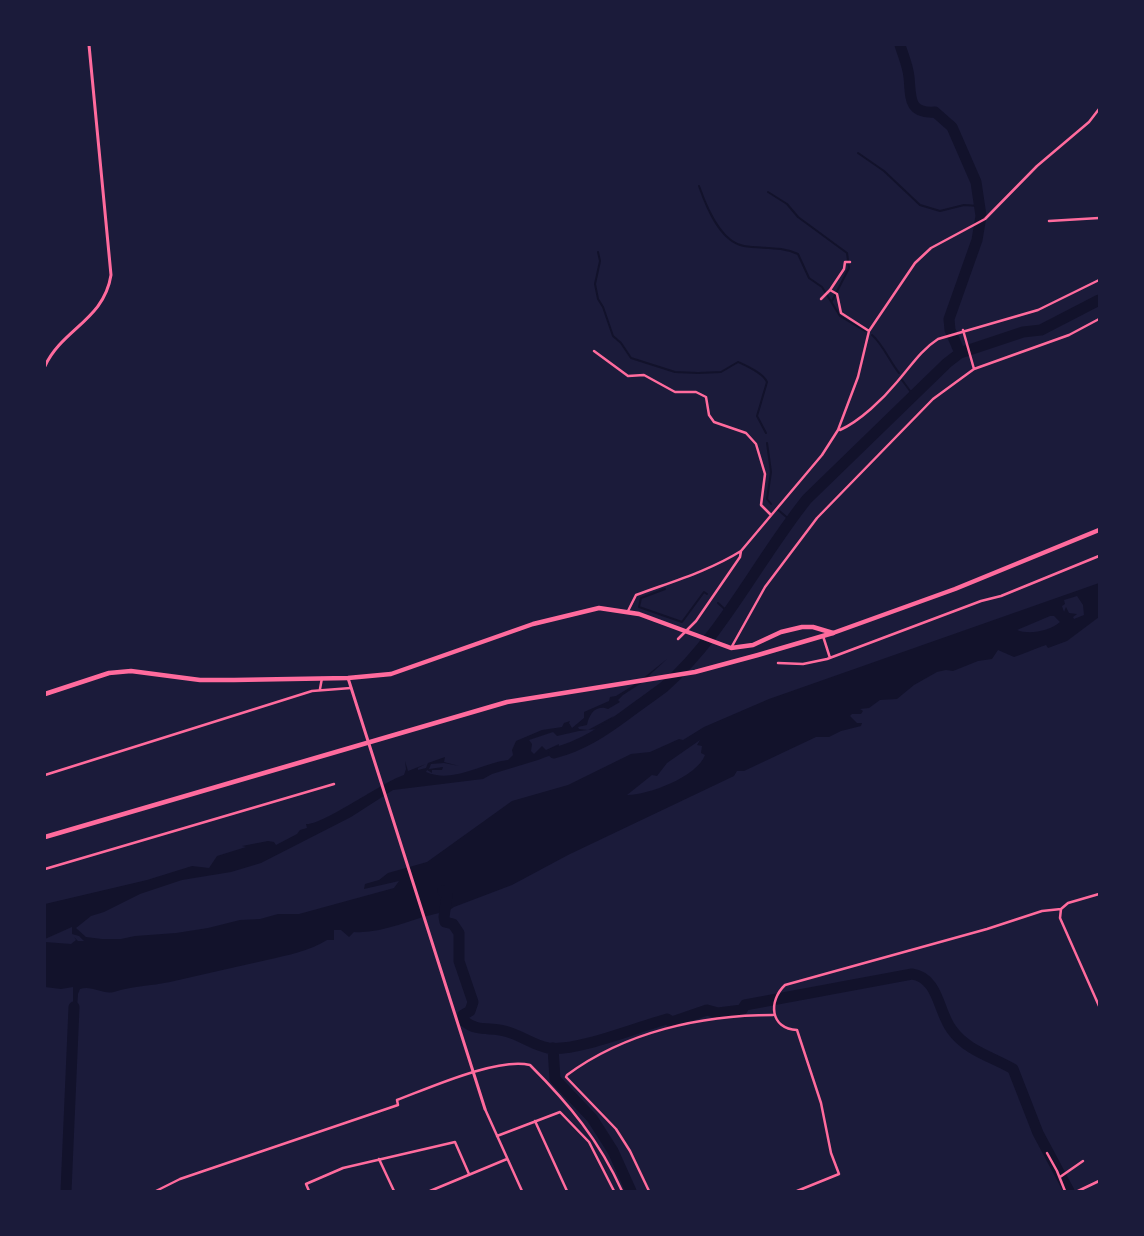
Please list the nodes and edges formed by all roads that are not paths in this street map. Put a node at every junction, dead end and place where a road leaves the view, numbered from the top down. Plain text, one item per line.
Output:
1 (89, 45) edge
2 (1099, 109) edge
3 (1099, 218) edge
4 (1049, 221) dead end
5 (849, 262) dead end
6 (1099, 280) edge
7 (829, 293) junction
8 (821, 299) dead end
9 (1099, 320) edge
10 (870, 331) junction
11 (965, 332) junction
12 (594, 351) dead end
13 (45, 366) edge
14 (974, 368) junction
15 (838, 430) junction
16 (770, 514) junction
17 (1099, 530) edge
18 (741, 551) junction
19 (1099, 556) edge
20 (628, 611) junction
21 (687, 632) junction
22 (833, 633) junction
23 (823, 636) junction
24 (678, 639) dead end
25 (730, 648) junction
26 (830, 658) junction
27 (778, 663) dead end
28 (322, 678) junction
29 (348, 678) junction
30 (351, 688) junction
31 (320, 689) junction
32 (45, 694) edge
33 (370, 743) junction
34 (45, 774) edge
35 (334, 784) dead end
36 (45, 836) edge
37 (45, 869) edge
38 (1099, 894) edge
39 (1061, 909) junction
40 (1099, 1006) edge
41 (773, 1015) junction
42 (473, 1073) junction
43 (485, 1109) joint
44 (535, 1121) junction
45 (497, 1136) junction
46 (1047, 1152) dead end
47 (380, 1159) junction
48 (507, 1159) junction
49 (1083, 1160) dead end
50 (469, 1174) junction
51 (1060, 1176) junction
52 (1099, 1181) edge
53 (156, 1191) edge
54 (308, 1191) edge
55 (394, 1191) edge
56 (430, 1191) edge
57 (522, 1191) edge
58 (567, 1191) edge
59 (614, 1191) edge
60 (622, 1191) edge
61 (649, 1191) edge
62 (797, 1191) edge
63 (1065, 1191) edge
64 (1078, 1191) edge

1 - 13 street
2 - 10 street
3 - 4 street
5 - 7 street
6 - 11 street
7 - 8 street
7 - 10 street
9 - 14 street
10 - 15 street
11 - 14 street
11 - 15 street
12 - 16 street
14 - 25 street
15 - 16 street
16 - 18 street
17 - 22 main road
18 - 20 street
18 - 21 street
19 - 26 street
20 - 21 main road
20 - 29 main road
21 - 24 street
21 - 25 main road
22 - 23 main road
22 - 25 main road
23 - 26 street
23 - 33 main road
26 - 27 street
28 - 29 main road
28 - 31 street
28 - 32 main road
29 - 30 street
30 - 31 street
30 - 33 street
31 - 34 street
33 - 36 main road
33 - 42 street
35 - 37 street
38 - 39 street
39 - 40 street
39 - 41 street
41 - 61 street
41 - 62 street
42 - 43 street
42 - 53 street
42 - 60 street
43 - 45 street
44 - 45 street
44 - 58 street
44 - 59 street
45 - 48 street
46 - 51 street
47 - 50 street
47 - 54 street
47 - 55 street
48 - 50 street
48 - 57 street
49 - 51 street
50 - 56 street
51 - 63 street
52 - 64 street

